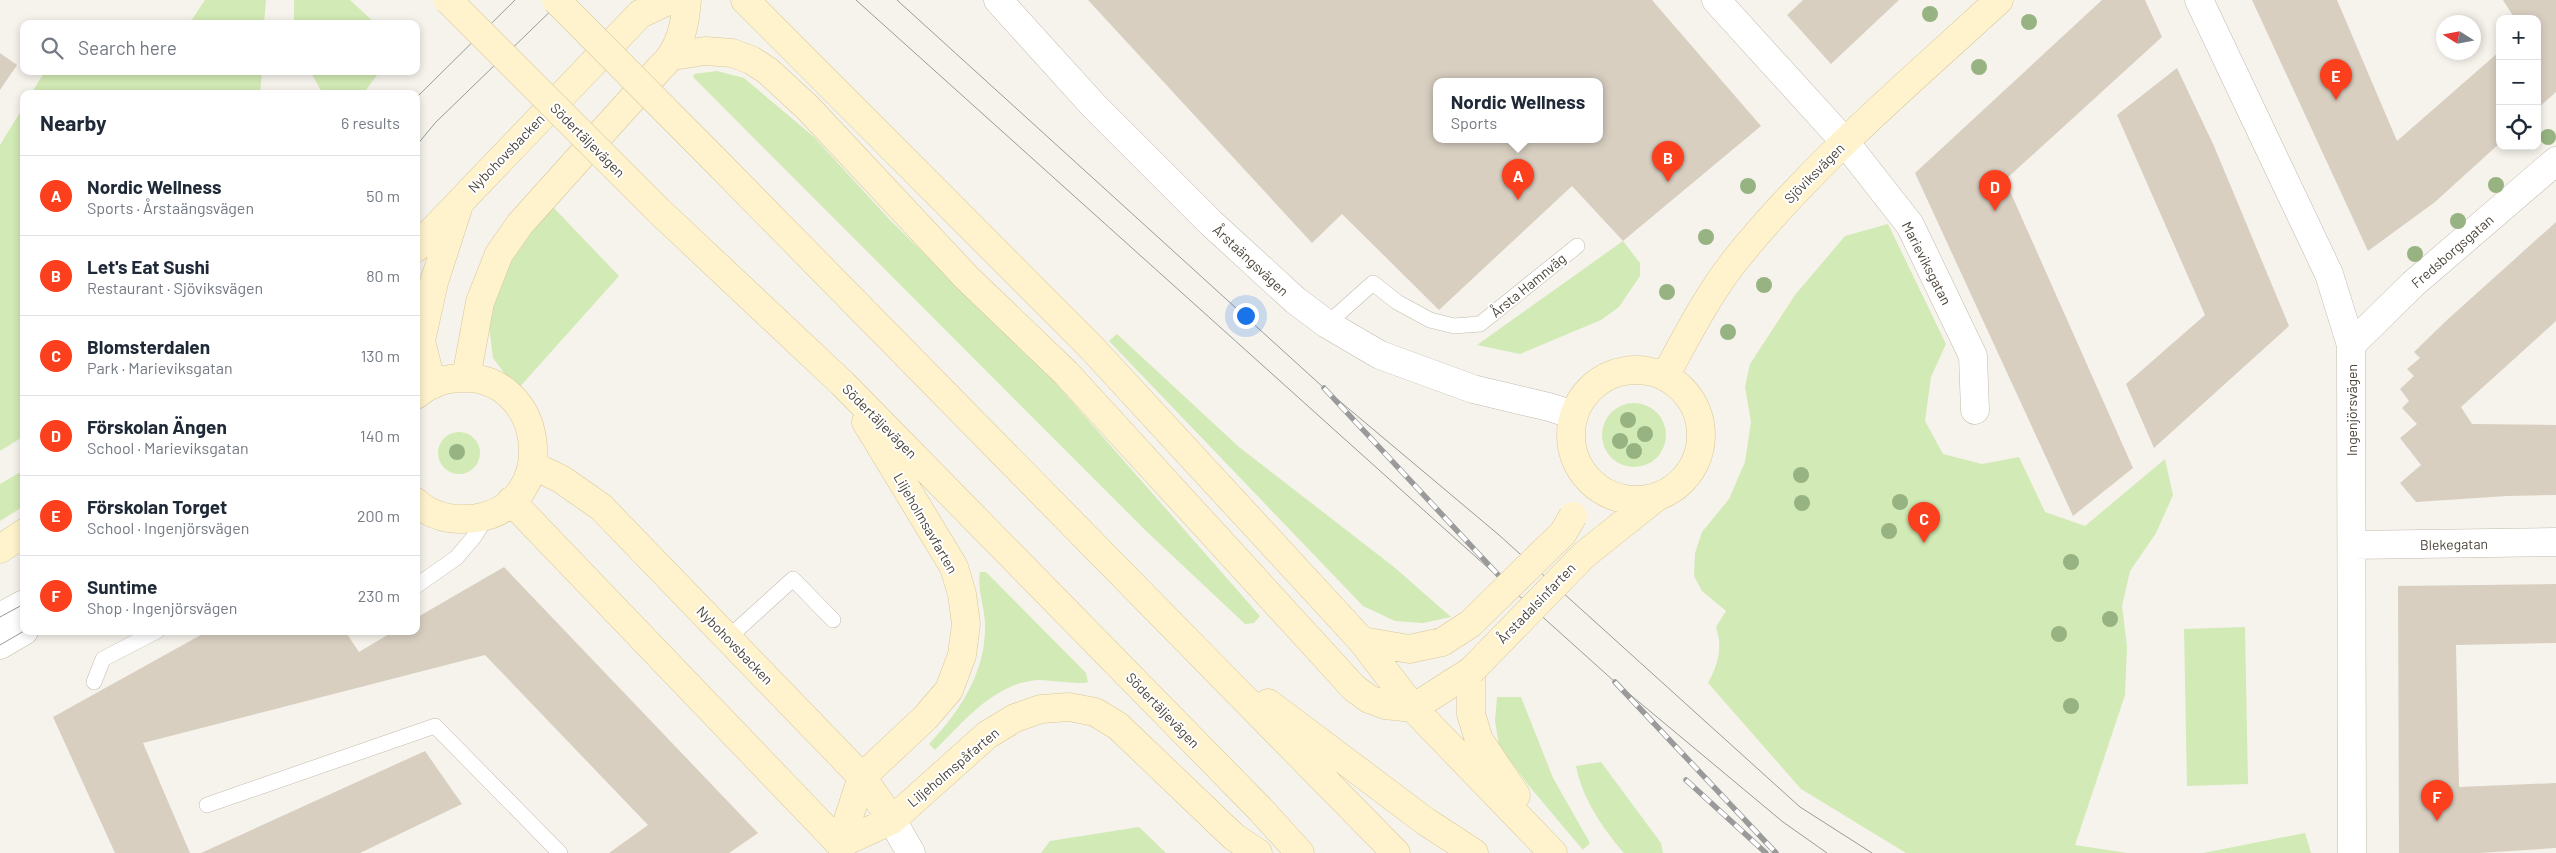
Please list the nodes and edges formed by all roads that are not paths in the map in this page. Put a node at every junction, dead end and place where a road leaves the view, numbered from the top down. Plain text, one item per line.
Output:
1 (448, 0) edge
2 (556, 0) edge
3 (670, 0) edge
4 (688, 0) edge
5 (998, 0) edge
6 (1716, 0) edge
7 (2000, 0) edge
8 (2200, 0) edge
9 (744, 1) edge
10 (672, 56) junction
11 (1845, 142) junction
12 (2556, 161) edge
13 (461, 200) junction
14 (420, 244) edge
15 (1577, 246) dead end
16 (1326, 324) junction
17 (2351, 345) junction
18 (1665, 376) junction
19 (466, 378) junction
20 (843, 384) junction
21 (421, 390) edge
22 (1975, 410) dead end
23 (1574, 415) junction
24 (532, 465) junction
25 (1591, 482) junction
26 (1658, 496) junction
27 (511, 501) junction
28 (420, 506) edge
29 (487, 516) junction
30 (20, 536) edge
31 (2556, 542) edge
32 (2352, 545) junction
33 (0, 549) edge
34 (420, 583) edge
35 (20, 606) edge
36 (0, 617) edge
37 (833, 620) dead end
38 (20, 634) edge
39 (150, 635) edge
40 (728, 638) junction
41 (1362, 641) junction
42 (0, 646) edge
43 (1197, 649) junction
44 (1471, 671) junction
45 (94, 682) dead end
46 (1413, 708) junction
47 (862, 777) junction
48 (207, 805) dead end
49 (892, 820) junction
50 (839, 850) edge
51 (560, 853) edge
52 (910, 853) edge
53 (1258, 853) edge
54 (1300, 853) edge
55 (1396, 853) edge
56 (1474, 853) edge
57 (1553, 853) edge
58 (1558, 853) edge
59 (2352, 853) edge

1 - 20 street, Södertäljevägen, bridge
2 - 43 street, bridge
3 - 13 street, Nybohovsbacken
4 - 10 street
5 - 16 street, Årstaängsvägen
6 - 11 street, Marieviksgatan
7 - 11 street, Sjöviksvägen
8 - 17 street, Ingenjörsvägen
9 - 41 street
10 - 19 street
10 - 46 street
11 - 18 street, Sjöviksvägen
11 - 22 street, Marieviksgatan
12 - 17 street, Fredsborgsgatan
13 - 14 street
13 - 21 street, Nybohovsbacken
15 - 16 lane, Årsta Hamnväg
16 - 23 street, Årstaängsvägen
17 - 32 street, Ingenjörsvägen
18 - 23 street
18 - 26 street
19 - 21 street
19 - 24 street
20 - 47 street, Liljeholmsavfarten
20 - 54 street, Södertäljevägen
23 - 25 street
24 - 27 street
24 - 40 street, Nybohovsbacken
25 - 26 street
25 - 41 street, bridge
26 - 44 street, Årstadalsinfarten, bridge
27 - 29 street
27 - 50 street
28 - 29 street
29 - 34 lane
30 - 33 street
31 - 32 street, Blekegatan
32 - 59 street, Ingenjörsvägen
35 - 36 street
37 - 40 lane
38 - 42 street
39 - 45 lane
40 - 47 street, Nybohovsbacken
41 - 46 street
43 - 55 street
43 - 56 street
44 - 46 street, Årstadalsinfarten
44 - 58 street
46 - 57 street
47 - 49 street, Nybohovsbacken
47 - 50 street, Liljeholmsavfarten
48 - 51 lane
49 - 50 street, Liljeholmspåfarten
49 - 52 street, Nybohovsbacken
49 - 53 street, Liljeholmspåfarten

